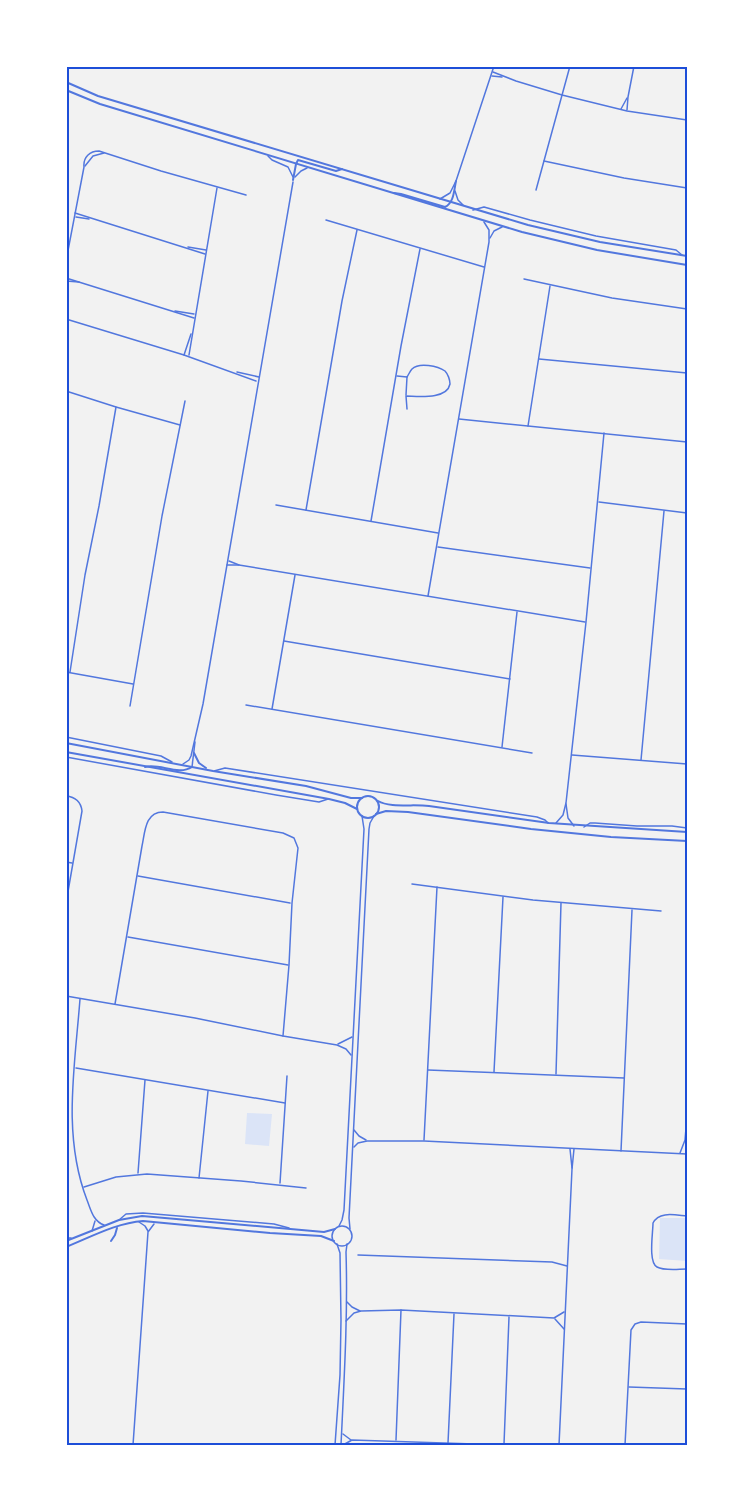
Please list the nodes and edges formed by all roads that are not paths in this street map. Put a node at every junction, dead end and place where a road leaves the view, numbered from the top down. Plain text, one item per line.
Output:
1 (494, 66) edge
2 (570, 66) edge
3 (634, 66) edge
4 (492, 72) junction
5 (491, 76) junction
6 (503, 77) junction
7 (66, 82) edge
8 (66, 90) edge
9 (562, 95) junction
10 (628, 97) junction
11 (621, 109) junction
12 (627, 111) junction
13 (687, 120) edge
14 (104, 153) junction
15 (268, 155) junction
16 (544, 161) junction
17 (296, 164) junction
18 (84, 167) junction
19 (308, 168) junction
20 (342, 169) junction
21 (293, 180) junction
22 (456, 181) junction
23 (217, 187) junction
24 (687, 188) edge
25 (536, 190) dead end
26 (391, 194) junction
27 (246, 195) dead end
28 (439, 199) junction
29 (450, 202) junction
30 (464, 207) junction
31 (473, 210) junction
32 (75, 215) junction
33 (326, 220) dead end
34 (484, 221) junction
35 (503, 227) junction
36 (357, 230) junction
37 (489, 242) junction
38 (184, 247) junction
39 (420, 249) junction
40 (206, 250) junction
41 (206, 254) junction
42 (683, 256) junction
43 (687, 256) edge
44 (66, 261) edge
45 (687, 265) edge
46 (485, 267) junction
47 (66, 279) edge
48 (524, 279) dead end
49 (550, 285) junction
50 (687, 309) edge
51 (172, 310) junction
52 (195, 314) junction
53 (195, 318) junction
54 (66, 319) edge
55 (193, 330) junction
56 (184, 355) junction
57 (189, 356) junction
58 (539, 359) junction
59 (233, 372) junction
60 (687, 373) edge
61 (396, 376) junction
62 (259, 377) junction
63 (407, 377) junction
64 (258, 381) junction
65 (66, 391) edge
66 (406, 396) junction
67 (185, 401) dead end
68 (116, 408) junction
69 (407, 409) dead end
70 (459, 419) junction
71 (180, 425) junction
72 (528, 426) junction
73 (604, 433) junction
74 (687, 442) edge
75 (598, 502) junction
76 (276, 505) dead end
77 (306, 510) junction
78 (663, 511) junction
79 (687, 513) edge
80 (371, 521) junction
81 (439, 533) junction
82 (437, 547) junction
83 (227, 561) junction
84 (227, 565) junction
85 (239, 565) junction
86 (591, 568) junction
87 (296, 574) junction
88 (428, 596) junction
89 (517, 611) junction
90 (586, 622) junction
91 (284, 642) junction
92 (66, 672) edge
93 (70, 672) junction
94 (510, 679) junction
95 (134, 684) junction
96 (246, 705) dead end
97 (130, 706) dead end
98 (272, 710) junction
99 (66, 737) edge
100 (195, 741) junction
101 (66, 743) edge
102 (502, 748) junction
103 (66, 752) edge
104 (194, 753) junction
105 (532, 753) dead end
106 (571, 755) junction
107 (66, 756) edge
108 (641, 760) junction
109 (175, 764) junction
110 (687, 764) edge
111 (182, 765) junction
112 (145, 767) junction
113 (192, 767) junction
114 (208, 770) junction
115 (213, 771) junction
116 (66, 796) edge
117 (362, 798) junction
118 (329, 799) junction
119 (378, 801) junction
120 (566, 803) junction
121 (357, 809) junction
122 (375, 815) junction
123 (362, 816) junction
124 (549, 823) junction
125 (555, 824) junction
126 (574, 826) junction
127 (687, 830) edge
128 (687, 841) edge
129 (66, 862) edge
130 (73, 863) junction
131 (137, 876) junction
132 (412, 884) dead end
133 (437, 887) junction
134 (503, 896) junction
135 (66, 903) edge
136 (292, 903) junction
137 (561, 903) junction
138 (632, 909) junction
139 (661, 911) dead end
140 (127, 936) junction
141 (289, 965) junction
142 (66, 996) edge
143 (80, 998) junction
144 (115, 1004) junction
145 (283, 1036) junction
146 (353, 1036) junction
147 (337, 1045) junction
148 (352, 1057) junction
149 (75, 1068) junction
150 (428, 1070) junction
151 (494, 1072) junction
152 (556, 1075) junction
153 (287, 1076) dead end
154 (624, 1078) junction
155 (145, 1079) junction
156 (208, 1090) junction
157 (285, 1103) junction
158 (66, 1108) edge
159 (72, 1108) junction
160 (687, 1116) edge
161 (354, 1130) junction
162 (686, 1136) edge
163 (367, 1140) junction
164 (424, 1141) junction
165 (687, 1145) edge
166 (570, 1148) junction
167 (574, 1148) junction
168 (353, 1149) junction
169 (621, 1151) junction
170 (680, 1153) junction
171 (687, 1154) edge
172 (572, 1168) junction
173 (138, 1174) junction
174 (199, 1178) junction
175 (280, 1185) junction
176 (83, 1188) junction
177 (306, 1188) dead end
178 (687, 1216) edge
179 (95, 1220) junction
180 (138, 1222) junction
181 (158, 1222) junction
182 (104, 1226) junction
183 (117, 1226) junction
184 (337, 1228) junction
185 (350, 1229) junction
186 (92, 1231) junction
187 (148, 1232) junction
188 (66, 1239) edge
189 (334, 1240) junction
190 (111, 1241) dead end
191 (337, 1244) junction
192 (347, 1244) junction
193 (66, 1246) edge
194 (358, 1255) dead end
195 (567, 1267) junction
196 (687, 1269) edge
197 (347, 1302) junction
198 (401, 1310) junction
199 (361, 1311) junction
200 (565, 1311) junction
201 (454, 1313) junction
202 (509, 1316) junction
203 (554, 1318) junction
204 (346, 1321) junction
205 (687, 1324) edge
206 (564, 1329) junction
207 (628, 1387) junction
208 (687, 1389) edge
209 (341, 1432) junction
210 (351, 1440) junction
211 (372, 1441) junction
212 (396, 1441) junction
213 (424, 1443) edge
214 (448, 1443) junction
215 (473, 1444) edge
216 (133, 1445) edge
217 (335, 1445) edge
218 (342, 1445) edge
219 (372, 1445) edge
220 (504, 1445) edge
221 (559, 1445) edge
222 (625, 1445) edge

1 - 4 street
2 - 9 street
3 - 10 street
4 - 5 street
4 - 6 street
5 - 6 street
5 - 22 street
6 - 9 street
7 - 20 street
8 - 15 street
9 - 11 street
9 - 16 street
10 - 11 street
10 - 12 street
11 - 12 street
12 - 13 street
14 - 18 street
14 - 18 street
14 - 23 street
15 - 17 street
15 - 21 street
16 - 24 street
16 - 25 street
17 - 19 street
17 - 20 street
17 - 21 street
18 - 32 street
19 - 21 street
19 - 26 street
20 - 28 street
21 - 62 street
22 - 28 street
22 - 29 street
22 - 30 street
23 - 27 street
23 - 40 street
26 - 29 street
26 - 34 street
28 - 29 street
29 - 30 street
30 - 31 street
31 - 42 street
31 - 42 street
32 - 38 street
32 - 44 street
33 - 36 street
34 - 35 street
34 - 37 street
35 - 37 street
35 - 45 street
36 - 39 street
36 - 77 street
37 - 46 street
38 - 40 street
38 - 41 street
39 - 46 street
39 - 61 street
40 - 41 street
41 - 52 street
42 - 43 street
46 - 70 street
47 - 51 street
48 - 49 street
49 - 50 street
49 - 58 street
51 - 52 street
51 - 53 street
52 - 53 street
53 - 55 street
54 - 56 street
55 - 56 street
55 - 57 street
56 - 57 street
57 - 59 street
58 - 60 street
58 - 72 street
59 - 62 street
59 - 64 street
61 - 63 street
61 - 80 street
62 - 64 street
63 - 66 street
63 - 66 street
64 - 83 street
65 - 68 street
66 - 69 street
67 - 71 street
68 - 71 street
68 - 93 street
70 - 72 street
70 - 81 street
71 - 95 street
72 - 73 street
73 - 74 street
73 - 75 street
75 - 78 street
75 - 86 street
76 - 77 street
77 - 80 street
78 - 79 street
78 - 108 street
80 - 81 street
81 - 82 street
82 - 86 street
82 - 88 street
83 - 84 street
83 - 85 street
84 - 85 street
84 - 100 street
85 - 87 street
86 - 90 street
87 - 88 street
87 - 91 street
88 - 89 street
89 - 90 street
89 - 94 street
90 - 106 street
91 - 94 street
91 - 98 street
92 - 93 street
93 - 95 street
94 - 102 street
95 - 97 street
96 - 98 street
98 - 102 street
99 - 109 street
100 - 104 street
100 - 111 street
101 - 109 street
102 - 105 street
103 - 112 street
104 - 113 street
104 - 114 street
106 - 108 street
106 - 120 street
107 - 118 street
108 - 110 street
109 - 111 street
111 - 113 street
112 - 113 street
112 - 118 street
113 - 114 street
114 - 115 street
115 - 117 street
115 - 124 street
116 - 130 street
117 - 119 street
117 - 121 street
118 - 121 street
119 - 122 street
119 - 124 street
120 - 125 street
120 - 126 street
121 - 123 street
122 - 123 street
122 - 128 street
122 - 161 street
123 - 146 street
124 - 125 street
125 - 126 street
126 - 127 street
129 - 130 street
130 - 135 street
131 - 136 street
131 - 136 street
131 - 140 street
132 - 133 street
133 - 134 street
133 - 150 street
134 - 137 street
134 - 151 street
136 - 141 street
137 - 138 street
137 - 152 street
138 - 139 street
138 - 154 street
140 - 141 street
140 - 144 street
141 - 145 street
142 - 143 street
143 - 144 street
143 - 149 street
144 - 145 street
145 - 147 street
146 - 147 street
146 - 148 street
147 - 148 street
148 - 184 street
149 - 155 street
149 - 159 street
150 - 151 street
150 - 164 street
151 - 152 street
152 - 154 street
153 - 157 street
154 - 169 street
155 - 156 street
155 - 173 street
156 - 157 street
156 - 174 street
157 - 175 street
158 - 159 street
159 - 176 street
160 - 162 street
161 - 163 street
161 - 168 street
162 - 165 street
162 - 170 street
163 - 164 street
163 - 168 street
164 - 166 street
166 - 167 street
166 - 172 street
167 - 169 street
167 - 172 street
168 - 185 street
169 - 170 street
170 - 171 street
172 - 195 street
173 - 174 street
173 - 176 street
174 - 175 street
175 - 177 street
176 - 179 street
178 - 196 street
179 - 182 street
179 - 186 street
180 - 181 street
180 - 183 street
180 - 187 street
181 - 187 street
181 - 189 street
182 - 184 street
182 - 186 street
183 - 190 street
183 - 193 street
184 - 185 street
184 - 189 street
185 - 192 street
186 - 188 street
187 - 216 street
189 - 191 street
191 - 192 street
191 - 217 street
192 - 197 street
194 - 195 street
195 - 200 street
197 - 199 street
197 - 204 street
198 - 199 street
198 - 201 street
198 - 212 street
199 - 204 street
200 - 203 street
200 - 206 street
201 - 202 street
201 - 214 street
202 - 203 street
202 - 220 street
203 - 206 street
204 - 209 street
205 - 207 street
206 - 221 street
207 - 208 street
207 - 222 street
209 - 210 street
209 - 218 street
210 - 211 street
210 - 218 street
211 - 212 street
211 - 219 street
212 - 213 street
213 - 214 street
214 - 215 street
215 - 220 street

